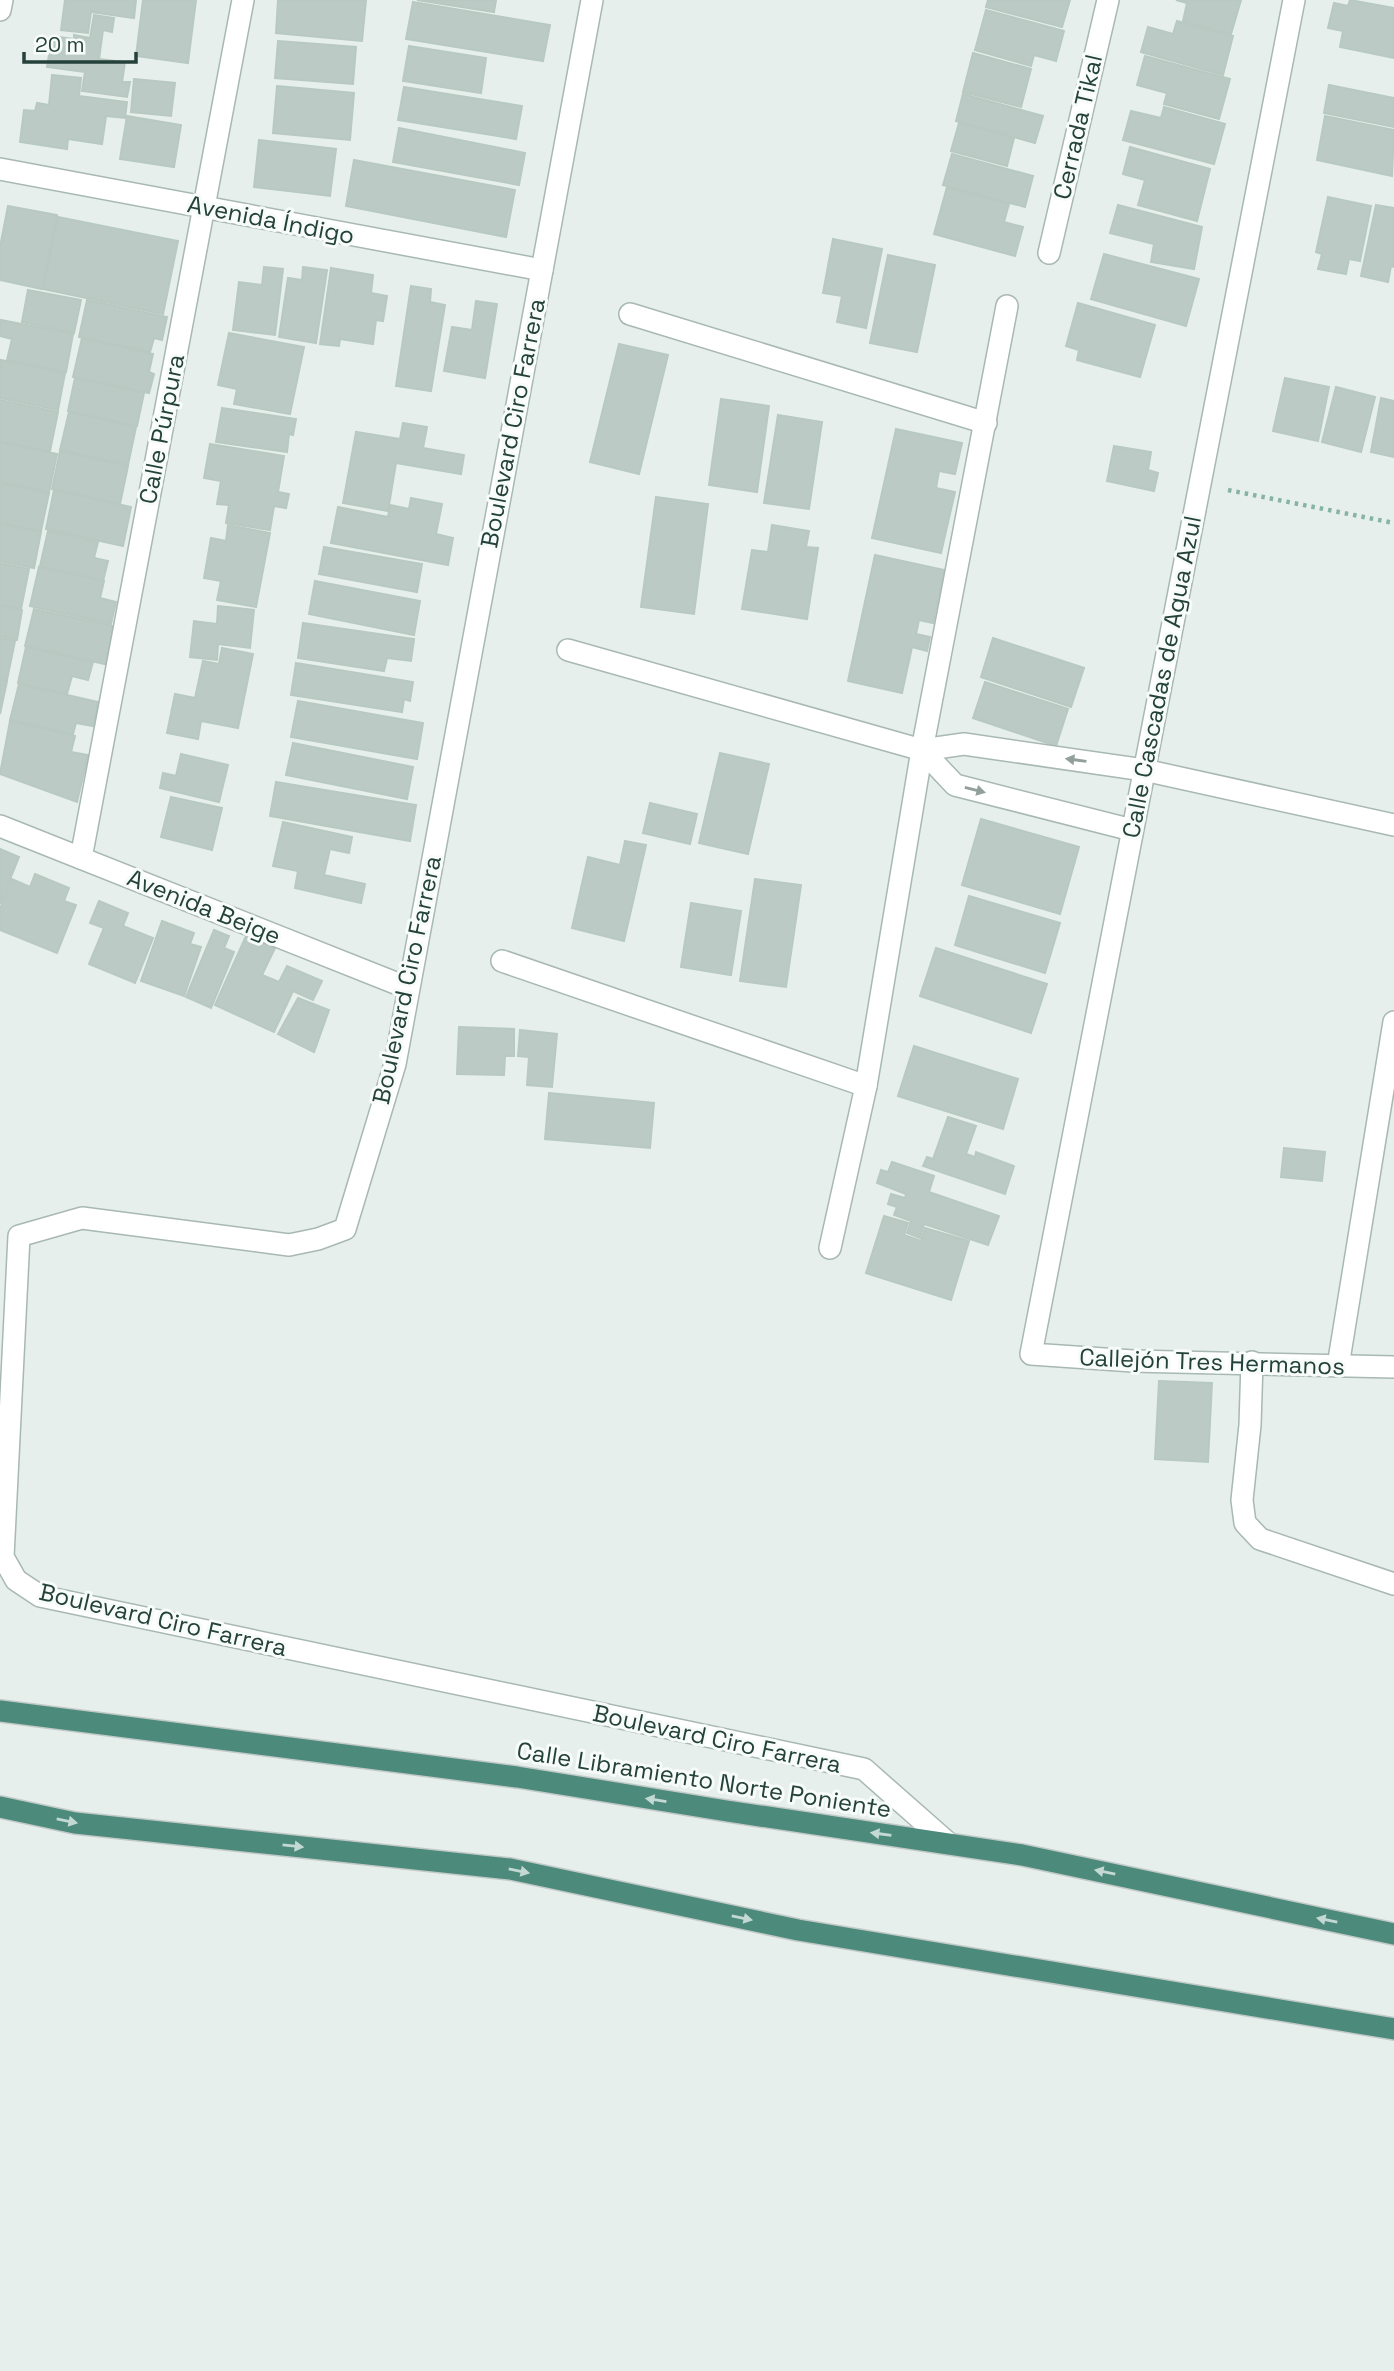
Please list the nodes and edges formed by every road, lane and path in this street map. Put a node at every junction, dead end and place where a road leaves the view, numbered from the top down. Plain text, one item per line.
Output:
1 (2, 0) edge
2 (243, 0) edge
3 (592, 0) edge
4 (1108, 0) edge
5 (1294, 0) edge
6 (0, 9) edge
7 (0, 169) edge
8 (204, 207) junction
9 (1049, 253) dead end
10 (542, 270) junction
11 (1007, 306) dead end
12 (630, 314) dead end
13 (986, 423) junction
14 (1199, 485) junction
15 (1394, 523) edge
16 (568, 650) dead end
17 (922, 750) junction
18 (1144, 770) junction
19 (1394, 825) edge
20 (0, 826) edge
21 (1132, 830) junction
22 (81, 858) junction
23 (502, 961) dead end
24 (408, 988) junction
25 (1394, 1022) edge
26 (866, 1086) junction
27 (830, 1248) dead end
28 (1031, 1354) joint
29 (1252, 1362) junction
30 (1338, 1366) junction
31 (1394, 1367) edge
32 (1394, 1584) edge
33 (0, 1711) edge
34 (0, 1807) edge
35 (948, 1843) junction
36 (1394, 1934) edge
37 (1394, 2029) edge

1 - 6 street
2 - 8 street, Calle Púrpura
3 - 10 street, Boulevard Ciro Farrera
4 - 9 street, Cerrada Tikal
5 - 14 street, Calle Cascadas de Agua Azul
7 - 8 street, Avenida Índigo
8 - 10 street, Avenida Índigo
8 - 22 street, Calle Púrpura
10 - 24 street, Boulevard Ciro Farrera
11 - 13 street
12 - 13 street
13 - 17 street
14 - 15 path
14 - 18 street, Calle Cascadas de Agua Azul
16 - 17 street
18 -> 17 street
17 -> 21 street
17 - 26 street
18 - 19 street
18 - 21 street, Calle Cascadas de Agua Azul
20 - 22 street, Avenida Beige
21 - 28 street, Calle Cascadas de Agua Azul
22 - 24 street, Avenida Beige
23 - 26 street
24 - 35 street, Boulevard Ciro Farrera
25 - 30 street
26 - 27 street
28 - 29 street, Callejón Tres Hermanos
29 - 30 street, Callejón Tres Hermanos
29 - 32 street
30 - 31 street, Callejón Tres Hermanos
35 -> 33 highway, Calle Libramiento Norte Poniente
34 -> 37 highway
36 -> 35 highway, Calle Libramiento Norte Poniente

